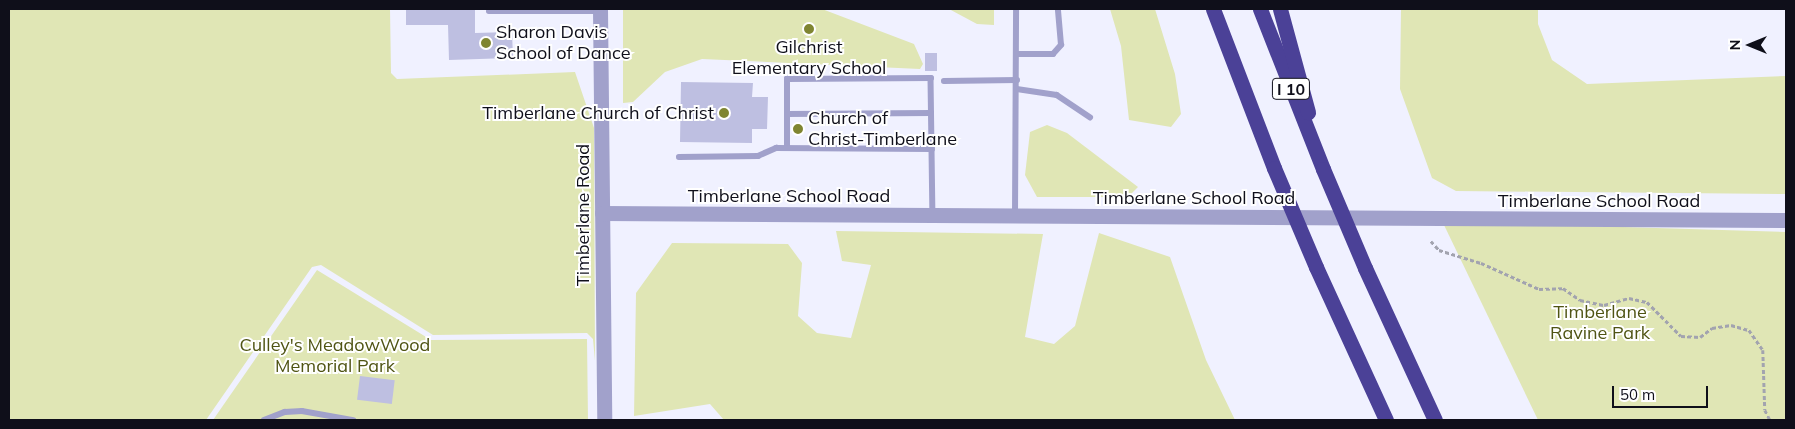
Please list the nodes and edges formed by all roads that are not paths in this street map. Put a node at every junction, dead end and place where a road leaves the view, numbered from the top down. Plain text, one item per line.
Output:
1 (1016, 9) edge
2 (1058, 9) edge
3 (1207, 9) edge
4 (1213, 9) edge
5 (1260, 9) edge
6 (1280, 9) edge
7 (600, 10) edge
8 (489, 11) dead end
9 (1017, 54) junction
10 (1016, 80) junction
11 (1240, 80) junction
12 (944, 81) dead end
13 (1016, 89) junction
14 (931, 113) junction
15 (787, 114) junction
16 (1090, 117) dead end
17 (787, 148) junction
18 (932, 149) junction
19 (679, 157) dead end
20 (1323, 169) junction
21 (602, 213) junction
22 (933, 215) junction
23 (1015, 216) junction
24 (1786, 220) edge
25 (264, 420) edge
26 (353, 420) edge
27 (604, 420) edge
28 (1386, 420) edge
29 (1436, 420) edge

1 - 9 lane
2 - 9 lane
3 - 11 highway
4 - 11 highway, I 10
5 - 20 highway, I 10
6 - 20 highway
7 - 8 lane
7 - 21 street, Timberlane Road
9 - 10 lane
10 - 12 lane
10 - 13 lane
11 - 28 highway, I 10, bridge
13 - 16 lane
13 - 23 lane
14 - 15 lane
14 - 15 lane
14 - 18 lane
15 - 17 lane
17 - 18 lane
17 - 19 lane
18 - 22 lane
20 - 29 highway, I 10, bridge
21 - 22 street, Timberlane School Road
21 - 27 street, Timberlane Road
22 - 23 street, Timberlane School Road
23 - 24 street, Timberlane School Road
25 - 26 lane

